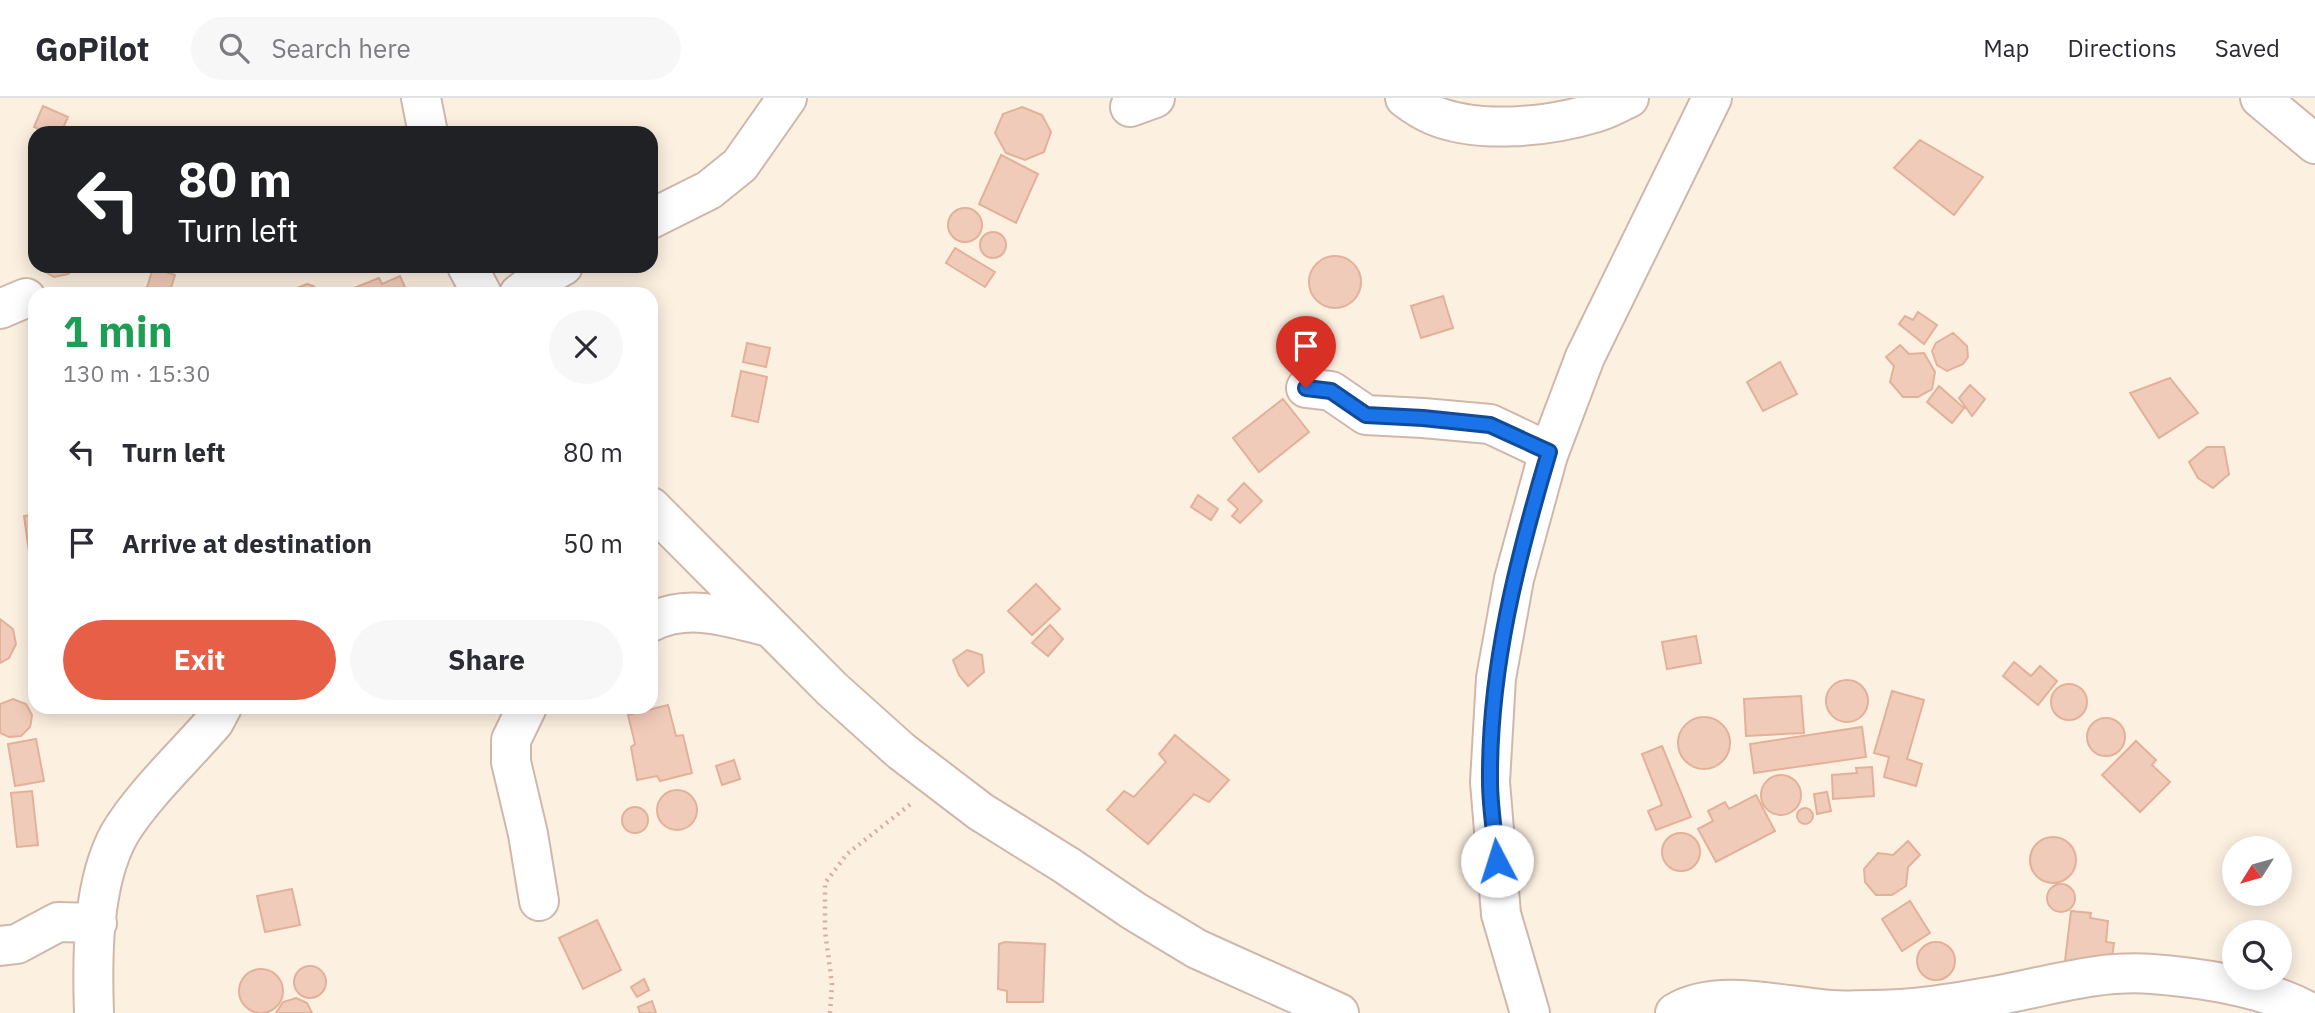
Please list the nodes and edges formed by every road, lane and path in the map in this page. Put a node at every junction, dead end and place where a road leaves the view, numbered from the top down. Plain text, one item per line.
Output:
1 (421, 98) edge
2 (788, 98) edge
3 (1405, 98) edge
4 (1629, 98) edge
5 (1712, 98) edge
6 (2260, 98) edge
7 (427, 126) edge
8 (2315, 144) edge
9 (658, 216) edge
10 (550, 273) edge
11 (528, 287) edge
12 (1306, 388) dead end
13 (1549, 452) junction
14 (658, 514) edge
15 (658, 618) edge
16 (769, 627) junction
17 (218, 714) edge
18 (524, 714) edge
19 (942, 782) junction
20 (539, 901) dead end
21 (97, 923) junction
22 (0, 946) edge
23 (94, 1013) edge
24 (830, 1013) edge
25 (1339, 1013) edge
26 (1530, 1013) edge
27 (1675, 1013) edge
28 (2311, 1013) edge

1 - 7 street
2 - 9 street
3 - 4 street
5 - 13 street
6 - 8 street
10 - 11 street
12 - 13 street
13 - 26 street
14 - 16 street
15 - 16 street
16 - 19 street
17 - 21 street
18 - 20 street
19 - 24 path
19 - 25 street
21 - 22 street
21 - 23 street
27 - 28 street

